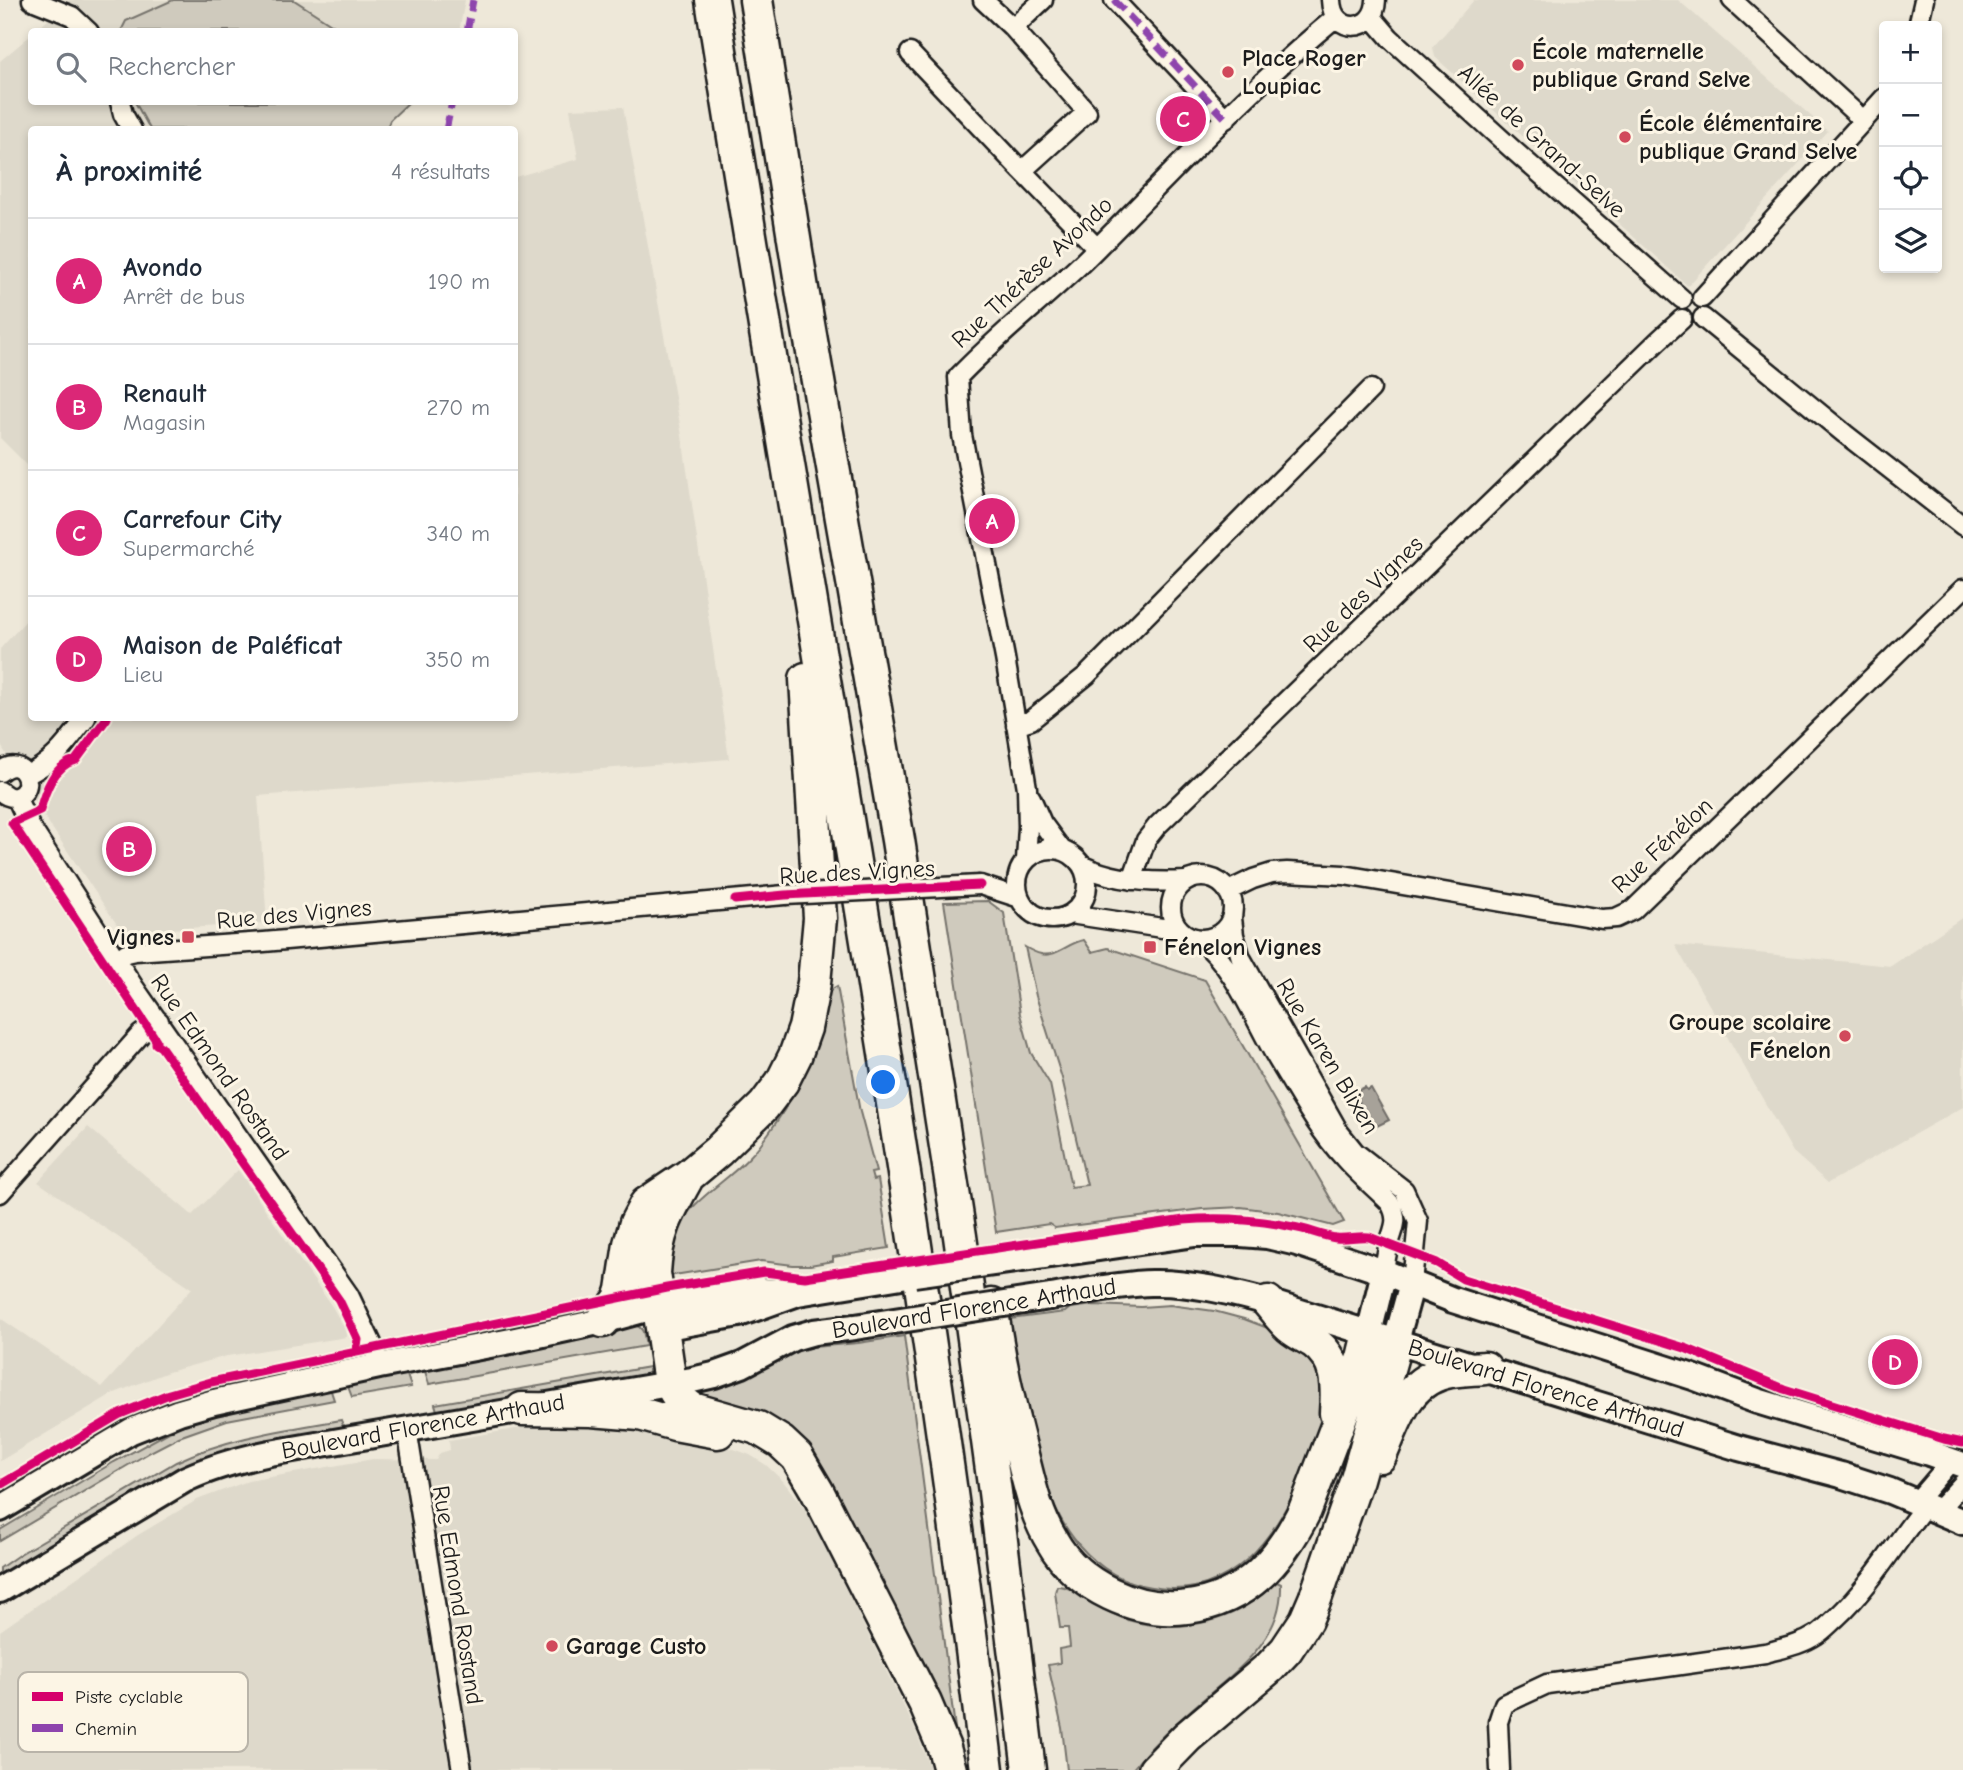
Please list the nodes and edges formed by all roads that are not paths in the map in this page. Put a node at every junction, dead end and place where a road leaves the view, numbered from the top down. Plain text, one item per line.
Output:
1 (32, 0) edge
2 (712, 0) edge
3 (756, 0) edge
4 (983, 0) edge
5 (1043, 0) edge
6 (1114, 0) edge
7 (1331, 0) edge
8 (1732, 0) edge
9 (1923, 0) edge
10 (1374, 9) edge
11 (1335, 18) junction
12 (1919, 21) edge
13 (85, 28) edge
14 (1013, 28) junction
15 (910, 53) dead end
16 (1879, 104) edge
17 (121, 105) edge
18 (1226, 119) junction
19 (1863, 120) junction
20 (130, 126) edge
21 (1022, 171) junction
22 (1096, 247) junction
23 (1702, 298) junction
24 (1682, 299) junction
25 (1703, 318) junction
26 (1682, 319) junction
27 (1371, 388) dead end
28 (796, 520) junction
29 (1963, 526) edge
30 (1963, 589) edge
31 (84, 721) edge
32 (1016, 725) junction
33 (1, 769) edge
34 (26, 775) junction
35 (1027, 788) junction
36 (8, 794) edge
37 (898, 840) junction
38 (1062, 850) junction
39 (1022, 866) junction
40 (1083, 866) junction
41 (1132, 880) junction
42 (1185, 881) junction
43 (980, 885) junction
44 (1228, 891) junction
45 (1020, 898) junction
46 (1070, 914) junction
47 (1232, 918) junction
48 (1177, 927) junction
49 (1199, 939) junction
50 (117, 960) junction
51 (159, 1021) junction
52 (688, 1176) junction
53 (0, 1193) edge
54 (1384, 1272) junction
55 (1412, 1283) junction
56 (1268, 1302) junction
57 (660, 1317) junction
58 (603, 1321) junction
59 (1382, 1337) junction
60 (379, 1366) junction
61 (1485, 1368) junction
62 (670, 1383) junction
63 (522, 1409) junction
64 (407, 1429) junction
65 (1335, 1432) junction
66 (1957, 1463) edge
67 (806, 1475) junction
68 (1357, 1479) junction
69 (1963, 1483) edge
70 (1926, 1506) junction
71 (0, 1509) edge
72 (1963, 1522) edge
73 (0, 1590) edge
74 (461, 1770) edge
75 (950, 1770) edge
76 (987, 1770) edge
77 (1029, 1770) edge
78 (1155, 1770) edge
79 (1500, 1770) edge

1 - 13 street
2 - 28 highway
3 - 37 highway
4 - 14 street
5 - 14 street
6 - 18 street
7 - 11 street
8 - 19 street
9 - 12 street
10 - 11 street
10 - 24 street, Allée de Grand-Selve
11 - 18 street, Rue Thérèse Avondo
14 - 21 street
15 - 21 street
16 - 19 street
17 - 20 street
18 - 22 street, Rue Thérèse Avondo
19 - 23 street
21 - 22 street
22 - 32 street, Rue Thérèse Avondo
23 - 24 street
23 - 25 street
24 - 26 street
25 - 26 street
25 - 29 street
26 - 41 street, Rue des Vignes
27 - 32 street
28 - 52 highway
28 - 76 highway
30 - 44 street, Rue Fénélon
31 - 34 street
32 - 35 street
33 - 34 street
34 - 36 street
35 - 38 street
35 - 39 street
36 - 50 street, Rue Edmond Rostand
37 - 65 highway
37 - 77 highway
38 - 39 street
38 - 40 street
39 - 43 street, Rue des Vignes
39 - 45 street
40 - 41 street
40 - 46 street
41 - 42 street
42 - 44 street
42 - 48 street
43 - 45 street, Rue des Vignes
43 - 50 street, Rue des Vignes, bridge
44 - 47 street
45 - 46 street
46 - 48 street
47 - 49 street
47 - 55 street, Rue Karen Blixen
48 - 49 street
49 - 54 street, Rue Karen Blixen
50 - 51 street, Rue Edmond Rostand
51 - 53 street
51 - 60 street, Rue Edmond Rostand
52 - 57 highway
52 - 58 highway
54 - 55 main road, Boulevard Florence Arthaud
54 - 57 main road, Boulevard Florence Arthaud, bridge
54 - 59 main road
55 - 59 main road
55 - 66 main road, Boulevard Florence Arthaud
56 - 59 main road, Boulevard Florence Arthaud
56 - 62 main road, Boulevard Florence Arthaud, bridge
56 - 65 highway
57 - 58 main road, Boulevard Florence Arthaud
57 - 62 highway
58 - 60 main road, Boulevard Florence Arthaud
59 - 61 main road, Boulevard Florence Arthaud
59 - 65 highway
59 - 68 highway
60 - 71 main road, Boulevard Florence Arthaud
61 - 68 highway
61 - 70 main road, Boulevard Florence Arthaud
62 - 63 main road, Boulevard Florence Arthaud
62 - 67 highway
63 - 64 main road, Boulevard Florence Arthaud
63 - 67 highway
64 - 73 main road, Boulevard Florence Arthaud
64 - 74 street, Rue Edmond Rostand
66 - 70 street
67 - 75 highway
68 - 78 highway
69 - 70 street
70 - 72 main road, Boulevard Florence Arthaud
70 - 79 street

